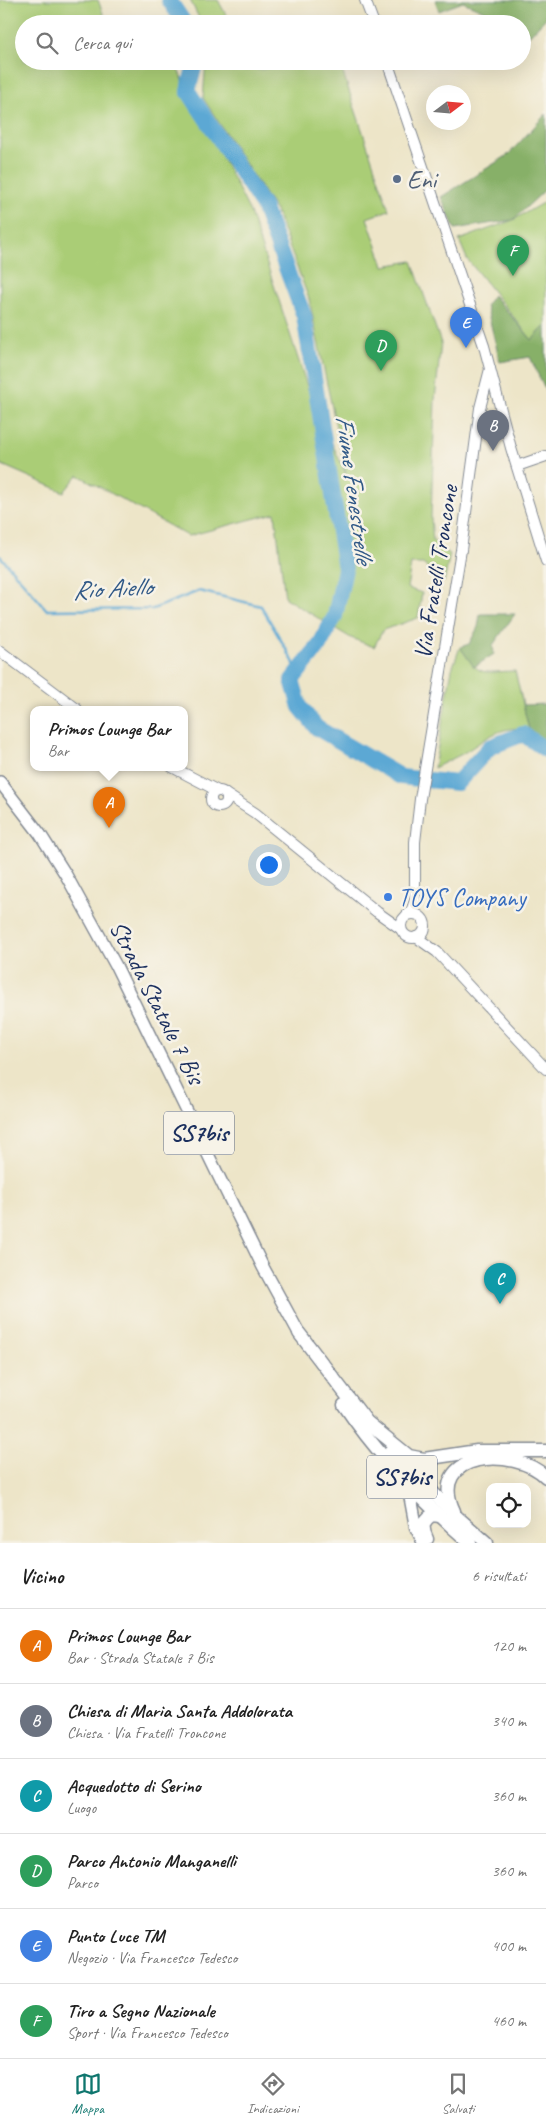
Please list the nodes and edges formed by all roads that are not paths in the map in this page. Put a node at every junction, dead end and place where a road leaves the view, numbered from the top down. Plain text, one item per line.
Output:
1 (365, 0) edge
2 (371, 15) edge
3 (390, 70) edge
4 (490, 369) junction
5 (546, 456) edge
6 (517, 466) junction
7 (546, 562) edge
8 (0, 651) edge
9 (73, 706) edge
10 (179, 771) edge
11 (0, 782) edge
12 (415, 900) junction
13 (420, 917) junction
14 (404, 921) junction
15 (425, 928) junction
16 (416, 937) junction
17 (437, 952) junction
18 (546, 1069) edge
19 (298, 1333) joint
20 (363, 1424) junction
21 (544, 1450) edge
22 (546, 1477) edge
23 (408, 1484) junction
24 (440, 1516) junction
25 (456, 1516) junction
26 (424, 1543) edge
27 (430, 1543) edge
28 (470, 1543) edge
29 (487, 1543) edge

1 - 2 street
3 - 4 street
4 - 6 street
4 - 12 street, Via Fratelli Troncone
5 - 6 street
6 - 7 street
8 - 9 street
10 - 14 street
11 - 19 main road, Strada Statale 7 Bis / SS7bis
12 - 13 street
12 - 14 street
13 - 14 street
13 - 15 street
14 - 16 street
15 - 16 street
15 - 17 street
16 - 17 street
17 - 18 street
19 - 20 highway, SS7bis
20 - 21 highway
20 - 23 highway, SS7bis
20 - 25 highway, SS7bis
22 - 25 highway
23 - 24 highway, SS7bis
23 - 26 highway
24 - 27 highway
24 - 28 highway, SS7bis
25 - 29 highway, SS7bis

